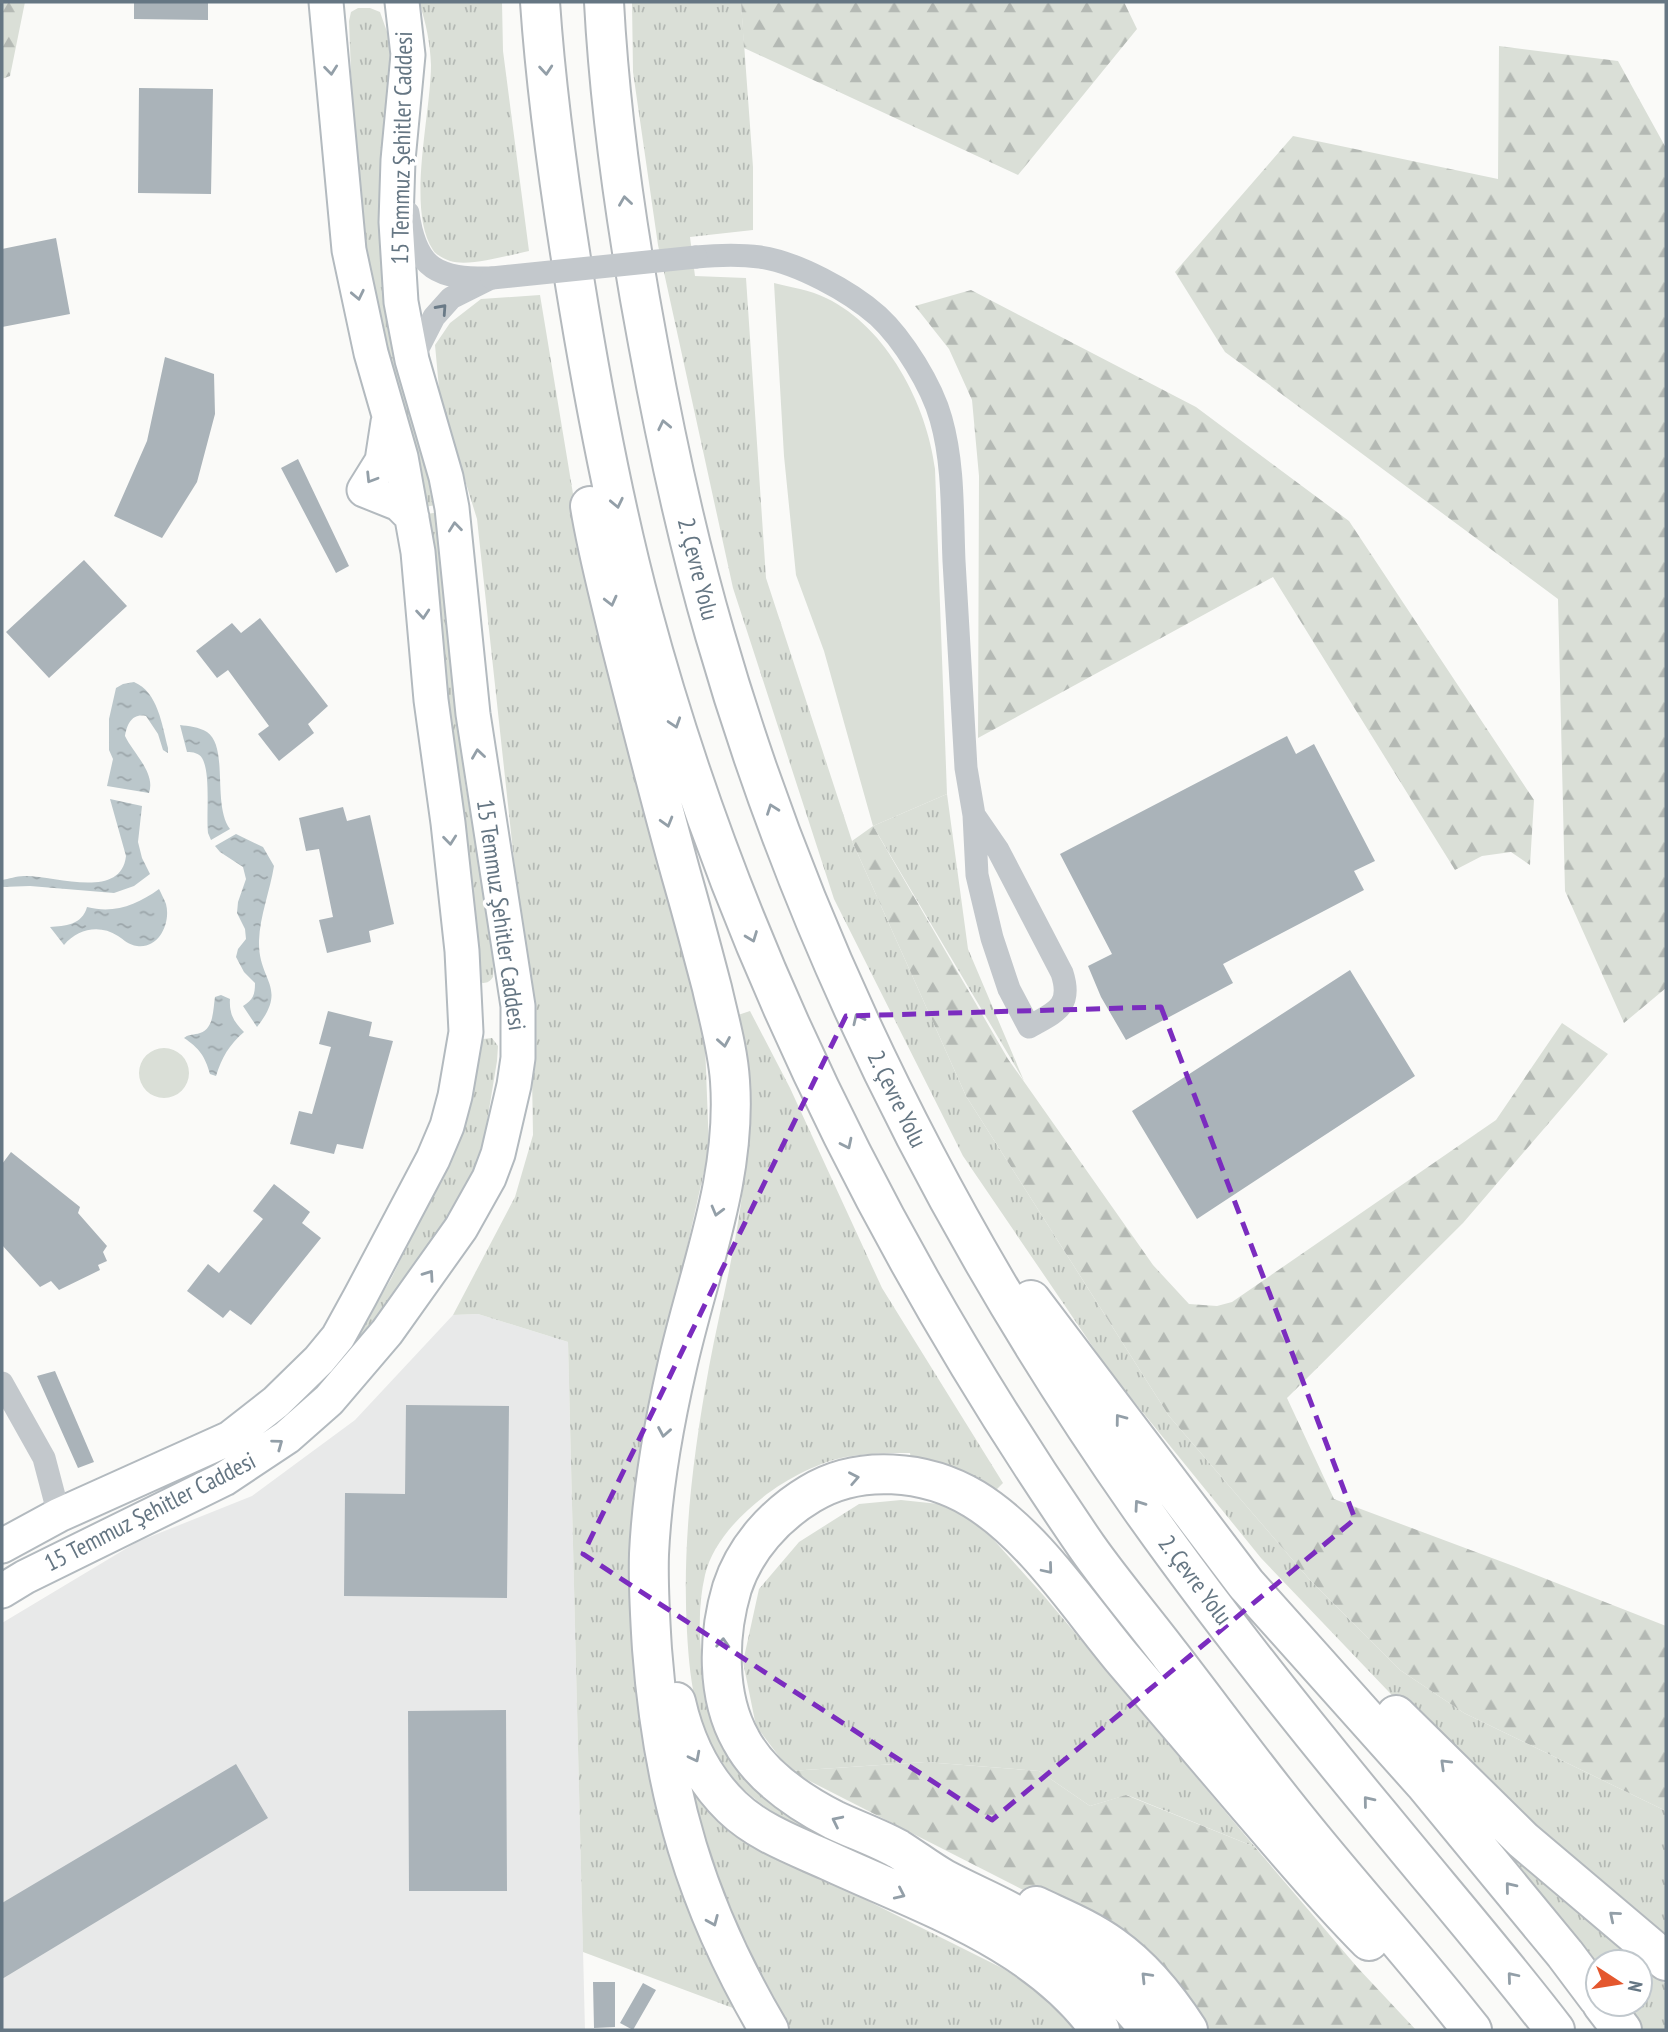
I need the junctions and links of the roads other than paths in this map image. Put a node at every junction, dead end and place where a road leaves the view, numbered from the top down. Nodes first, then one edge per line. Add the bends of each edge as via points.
1 (386, 2) edge
2 (540, 2) edge
3 (604, 2) edge
4 (333, 9) edge
5 (404, 18) edge
6 (398, 160) junction
7 (492, 278) junction
8 (584, 340) junction
9 (412, 360) junction
10 (974, 815) junction
11 (513, 969) junction
12 (463, 982) junction
13 (463, 1049) junction
14 (518, 1058) junction
15 (920, 1147) junction
16 (2, 1383) edge
17 (655, 1498) junction
18 (1191, 1512) junction
19 (59, 1515) junction
20 (2, 1546) edge
21 (2, 1591) edge
22 (898, 1849) junction
23 (1666, 1961) edge
24 (1584, 1979) edge
25 (1433, 1980) junction
26 (769, 2030) edge
27 (1100, 2030) edge
28 (1150, 2030) edge
29 (1188, 2030) edge
30 (1472, 2030) edge
31 (1555, 2030) edge

1 - 5 main road
2 -> 8 highway via 560,199
15 -> 3 highway, 2. Çevre Yolu via 801,886 715,635 673,471 639,291 614,118
4 -> 12 main road, 15 Temmuz Şehitler Caddesi via 349,250 403,467 418,552
5 - 6 main road, 15 Temmuz Şehitler Caddesi via 406,92
6 - 7 street via 411,234 422,259 443,273
6 - 9 main road, 15 Temmuz Şehitler Caddesi via 401,302
9 -> 7 street via 451,298
7 - 10 street, bridge via 729,254 762,257 832,285 878,316 910,356 941,419 950,470 965,756
8 -> 17 highway via 578,410 591,510 730,1075 732,1115 726,1167 677,1364
8 -> 25 highway via 641,609 689,767 757,953 874,1197 963,1354 1090,1550 1303,1826
11 -> 9 main road, 15 Temmuz Şehitler Caddesi via 475,727 452,508
10 - 10 street via 998,850 1066,986 1059,1009 1029,1027 1009,989 992,938 977,874
11 - 12 main road via 506,982 486,995
11 - 14 main road, 15 Temmuz Şehitler Caddesi
12 - 13 main road, 15 Temmuz Şehitler Caddesi
13 - 14 main road via 484,1027 496,1027 506,1033
13 - 19 main road, 15 Temmuz Şehitler Caddesi via 447,1126 433,1159 338,1337 319,1360 230,1438
21 -> 14 main road, 15 Temmuz Şehitler Caddesi via 224,1479 287,1437 329,1400 387,1332 480,1198 498,1154
18 -> 15 highway
31 -> 15 highway, 2. Çevre Yolu via 1321,1742 1145,1513 1009,1308
16 - 19 street via 44,1458
17 -> 26 highway via 649,1597 656,1695 670,1782 706,1906
17 -> 27 highway via 670,1677 689,1746 712,1784 758,1827 998,1939 1055,1979
23 -> 18 highway via 1523,1840 1266,1580
24 -> 18 highway via 1424,1783 1246,1584
19 - 20 main road, 15 Temmuz Şehitler Caddesi
22 -> 25 highway via 804,1803 778,1784 741,1741 729,1713 722,1673 733,1586 758,1539 798,1501 822,1486 886,1474 921,1477 948,1486 988,1508 1013,1530 1337,1909 1397,1962
22 - 28 highway via 1057,1943
29 -> 22 highway via 1171,2004 1112,1945 996,1887
25 - 30 highway

